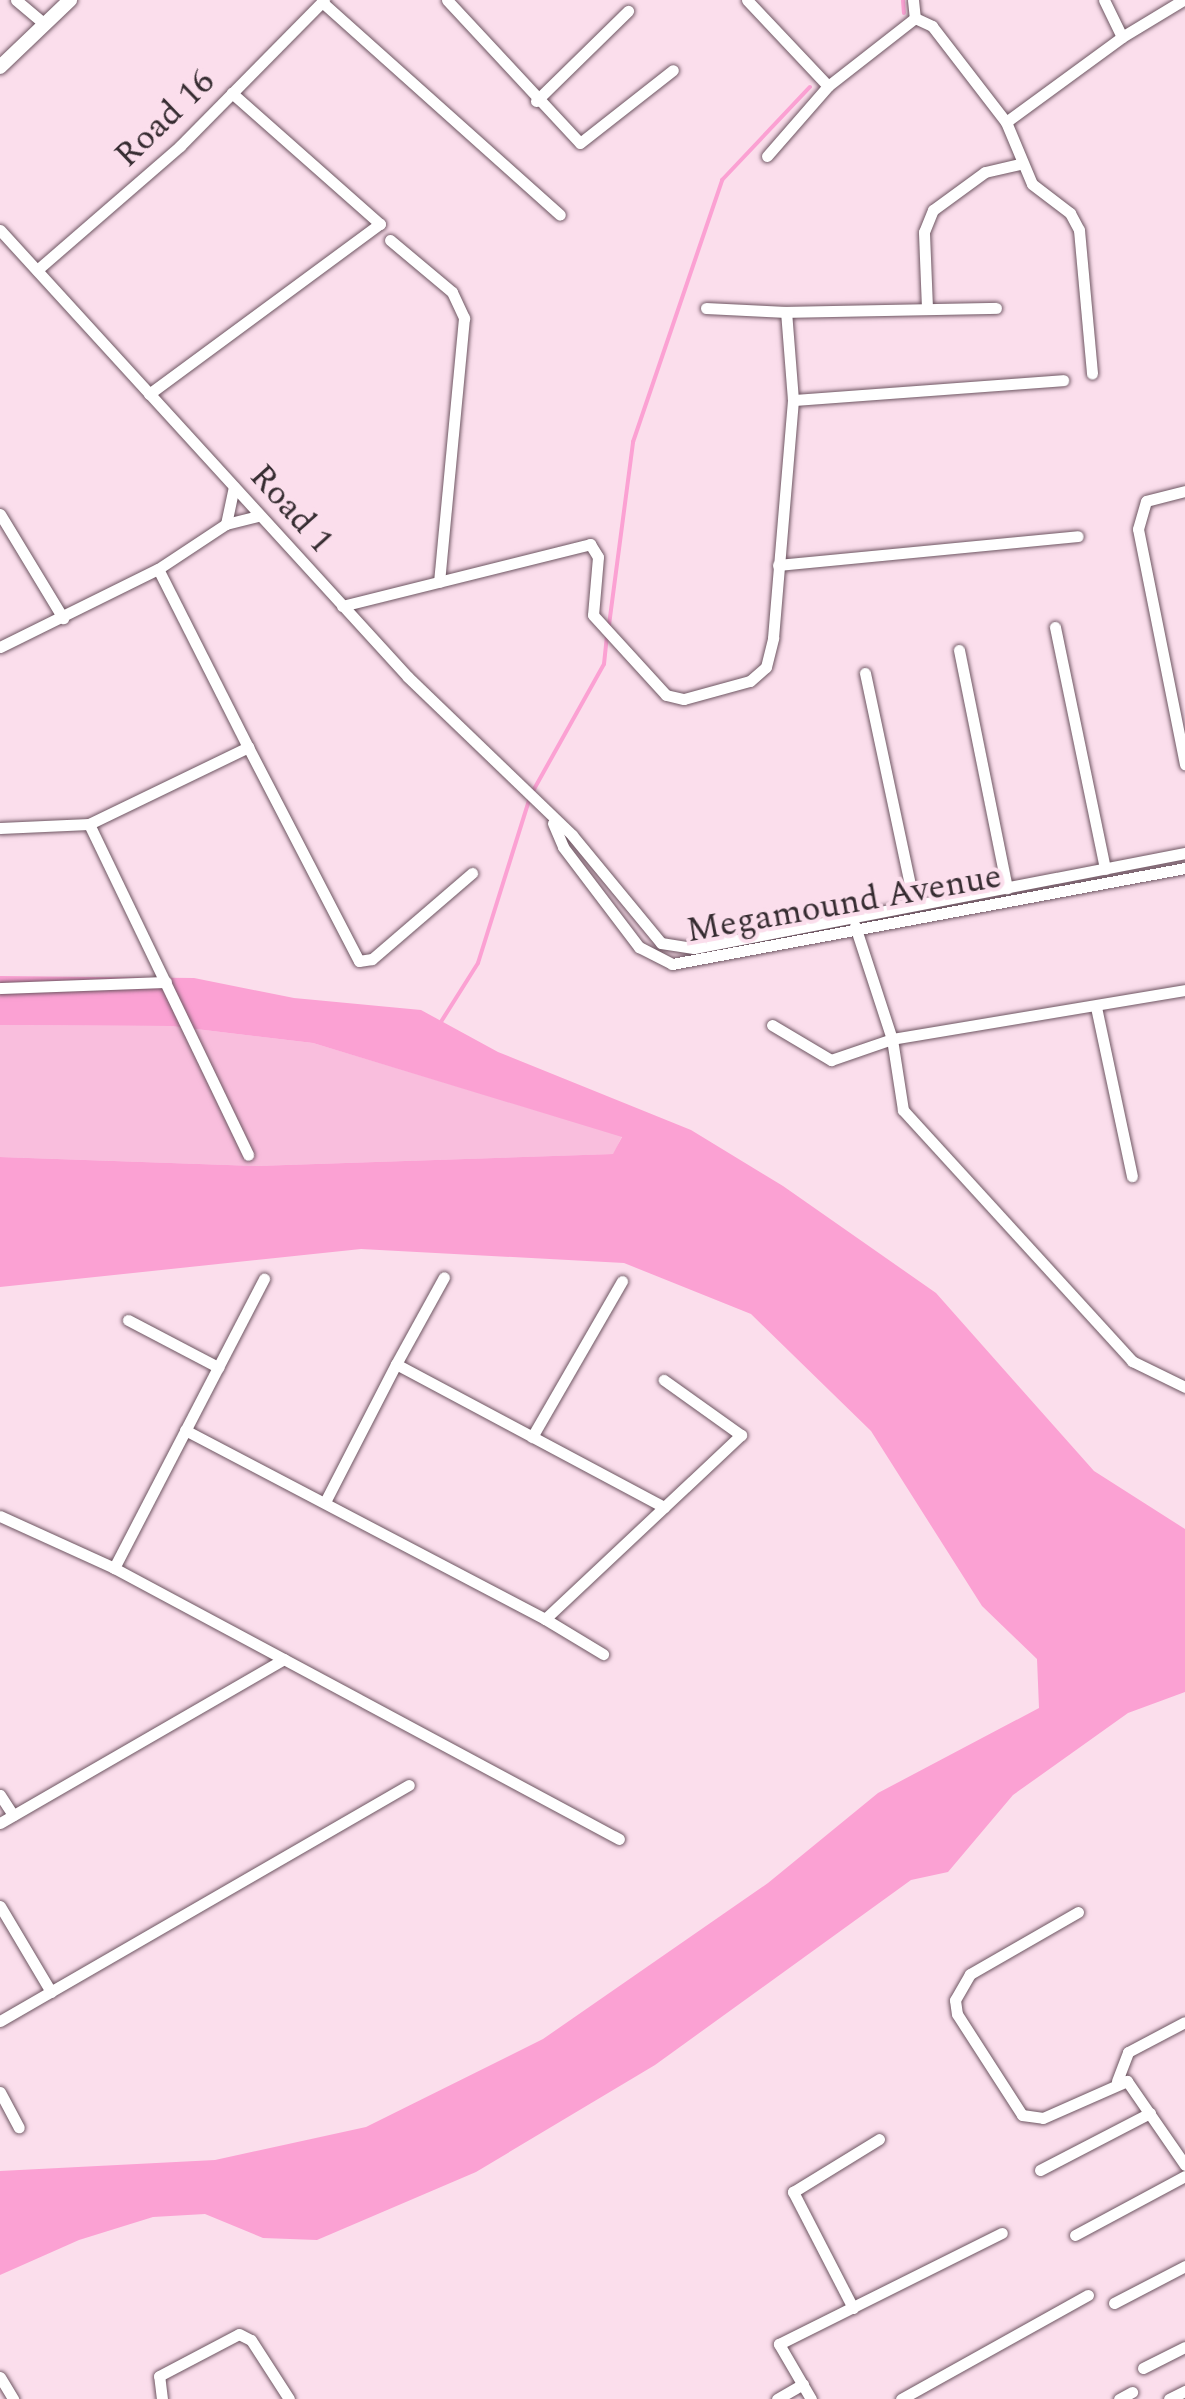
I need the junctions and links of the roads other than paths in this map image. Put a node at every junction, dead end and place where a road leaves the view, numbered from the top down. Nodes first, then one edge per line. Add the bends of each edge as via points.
1 (16, 0) edge
2 (70, 0) edge
3 (447, 0) edge
4 (747, 0) edge
5 (913, 0) edge
6 (1104, 0) edge
7 (1183, 0) edge
8 (323, 1) edge
9 (628, 11) dead end
10 (915, 18) junction
11 (45, 24) junction
12 (1122, 37) junction
13 (0, 67) edge
14 (673, 70) dead end
15 (828, 86) junction
16 (232, 93) junction
17 (536, 101) junction
18 (1006, 122) junction
19 (767, 156) dead end
20 (1019, 164) junction
21 (560, 215) dead end
22 (0, 230) edge
23 (390, 240) dead end
24 (37, 270) junction
25 (706, 308) dead end
26 (926, 308) junction
27 (996, 308) dead end
28 (786, 312) junction
29 (1092, 373) dead end
30 (1063, 380) dead end
31 (149, 394) junction
32 (793, 400) junction
33 (234, 487) junction
34 (1185, 491) edge
35 (0, 514) edge
36 (260, 516) junction
37 (226, 524) junction
38 (1078, 536) dead end
39 (778, 565) junction
40 (158, 568) junction
41 (439, 582) junction
42 (342, 606) junction
43 (63, 618) junction
44 (1055, 627) dead end
45 (0, 648) edge
46 (959, 650) dead end
47 (866, 673) dead end
48 (248, 747) junction
49 (1185, 763) edge
50 (546, 812) junction
51 (89, 824) junction
52 (0, 828) edge
53 (572, 835) joint
54 (564, 847) joint
55 (1185, 853) edge
56 (1185, 868) edge
57 (1105, 869) junction
58 (472, 873) dead end
59 (1007, 888) junction
60 (914, 903) junction
61 (852, 916) junction
62 (856, 931) junction
63 (166, 982) junction
64 (0, 988) edge
65 (1185, 990) edge
66 (1096, 1007) junction
67 (772, 1025) dead end
68 (892, 1040) junction
69 (248, 1156) dead end
70 (1132, 1176) dead end
71 (444, 1276) dead end
72 (264, 1279) dead end
73 (622, 1281) dead end
74 (128, 1320) dead end
75 (396, 1364) junction
76 (218, 1367) junction
77 (664, 1380) dead end
78 (1185, 1387) edge
79 (185, 1430) junction
80 (532, 1437) junction
81 (325, 1502) junction
82 (664, 1507) junction
83 (1, 1514) edge
84 (114, 1568) junction
85 (545, 1619) junction
86 (603, 1654) dead end
87 (284, 1659) junction
88 (409, 1785) dead end
89 (0, 1795) edge
90 (13, 1815) junction
91 (0, 1823) edge
92 (619, 1839) dead end
93 (0, 1906) edge
94 (1078, 1912) dead end
95 (51, 1992) junction
96 (0, 2021) edge
97 (1185, 2022) edge
98 (1117, 2081) junction
99 (0, 2092) edge
100 (1150, 2113) junction
101 (19, 2127) dead end
102 (878, 2139) dead end
103 (1185, 2165) edge
104 (1040, 2170) dead end
105 (1185, 2176) edge
106 (1002, 2234) dead end
107 (1075, 2235) dead end
108 (1185, 2266) edge
109 (1088, 2295) dead end
110 (1114, 2303) dead end
111 (853, 2308) junction
112 (1185, 2347) edge
113 (1143, 2368) dead end
114 (0, 2377) edge
115 (803, 2384) junction
116 (1185, 2391) edge
117 (1132, 2392) dead end
118 (13, 2399) edge
119 (162, 2399) edge
120 (289, 2399) edge
121 (777, 2399) edge
122 (811, 2399) edge
123 (901, 2399) edge
124 (1119, 2399) edge
125 (1169, 2399) edge

1 - 11 street
2 - 11 street
3 - 17 street
4 - 15 street
5 - 10 street
6 - 12 street
7 - 12 street
8 - 16 street, Road 16
8 - 21 street
9 - 17 street
10 - 15 street
10 - 18 street via 932,26
11 - 13 street
12 - 18 street
14 - 17 street via 580,143
15 - 19 street
16 - 24 street, Road 16 via 137,186
16 - 31 street via 380,224
18 - 20 street
20 - 26 street via 985,172 933,210 924,232
20 - 29 street via 1078,230
22 - 24 street, Road 1
23 - 41 street via 452,292 464,318
24 - 31 street, Road 1
25 - 28 street
26 - 27 street
26 - 28 street
28 - 32 street
30 - 32 street
31 - 33 street, Road 1
32 - 39 street
33 - 36 street, Road 1
33 - 37 street
34 - 49 street via 1146,501 1138,529
35 - 43 street
36 - 37 street
36 - 42 street, Road 1
37 - 40 street
38 - 39 street
39 - 41 street via 771,654 750,681 675,700 595,618 598,557 590,544
40 - 43 street
40 - 48 street
41 - 42 street
42 - 50 street, Road 1
43 - 45 street
44 - 57 street
46 - 59 street
47 - 60 street
48 - 51 street
48 - 58 street via 360,961 372,959
50 - 53 street, Road 1
50 - 54 street, Road 1
51 - 52 street
51 - 63 street
53 - 61 street, Megamound Avenue via 639,923 675,949
54 - 62 street, Megamound Avenue via 640,947 672,964
55 - 57 street, Megamound Avenue
56 - 62 street, Megamound Avenue
57 - 59 street, Megamound Avenue
59 - 60 street, Megamound Avenue
60 - 61 street, Megamound Avenue
61 - 62 street
62 - 68 street
63 - 64 street
63 - 69 street
65 - 66 street
66 - 68 street
66 - 70 street
67 - 68 street via 830,1060
68 - 78 street via 894,1083 917,1129 1132,1361
71 - 75 street
72 - 76 street
73 - 80 street
74 - 76 street
75 - 80 street
75 - 81 street
76 - 79 street
77 - 82 street via 741,1435
79 - 81 street
79 - 84 street
80 - 82 street
81 - 85 street
82 - 85 street
83 - 84 street
84 - 87 street
85 - 86 street
87 - 90 street
87 - 92 street
88 - 95 street
89 - 90 street
90 - 91 street
93 - 95 street
94 - 98 street via 970,1974 954,2007 1022,2116 1043,2118
95 - 96 street
97 - 98 street via 1128,2052
98 - 100 street via 1127,2081
99 - 101 street
100 - 103 street
100 - 104 street
102 - 111 street via 792,2192
105 - 107 street
106 - 111 street
108 - 110 street
109 - 123 street
111 - 115 street via 779,2344
112 - 113 street
114 - 118 street
115 - 121 street
115 - 122 street
116 - 125 street
117 - 124 street
119 - 120 street via 159,2376 239,2334 250,2340

